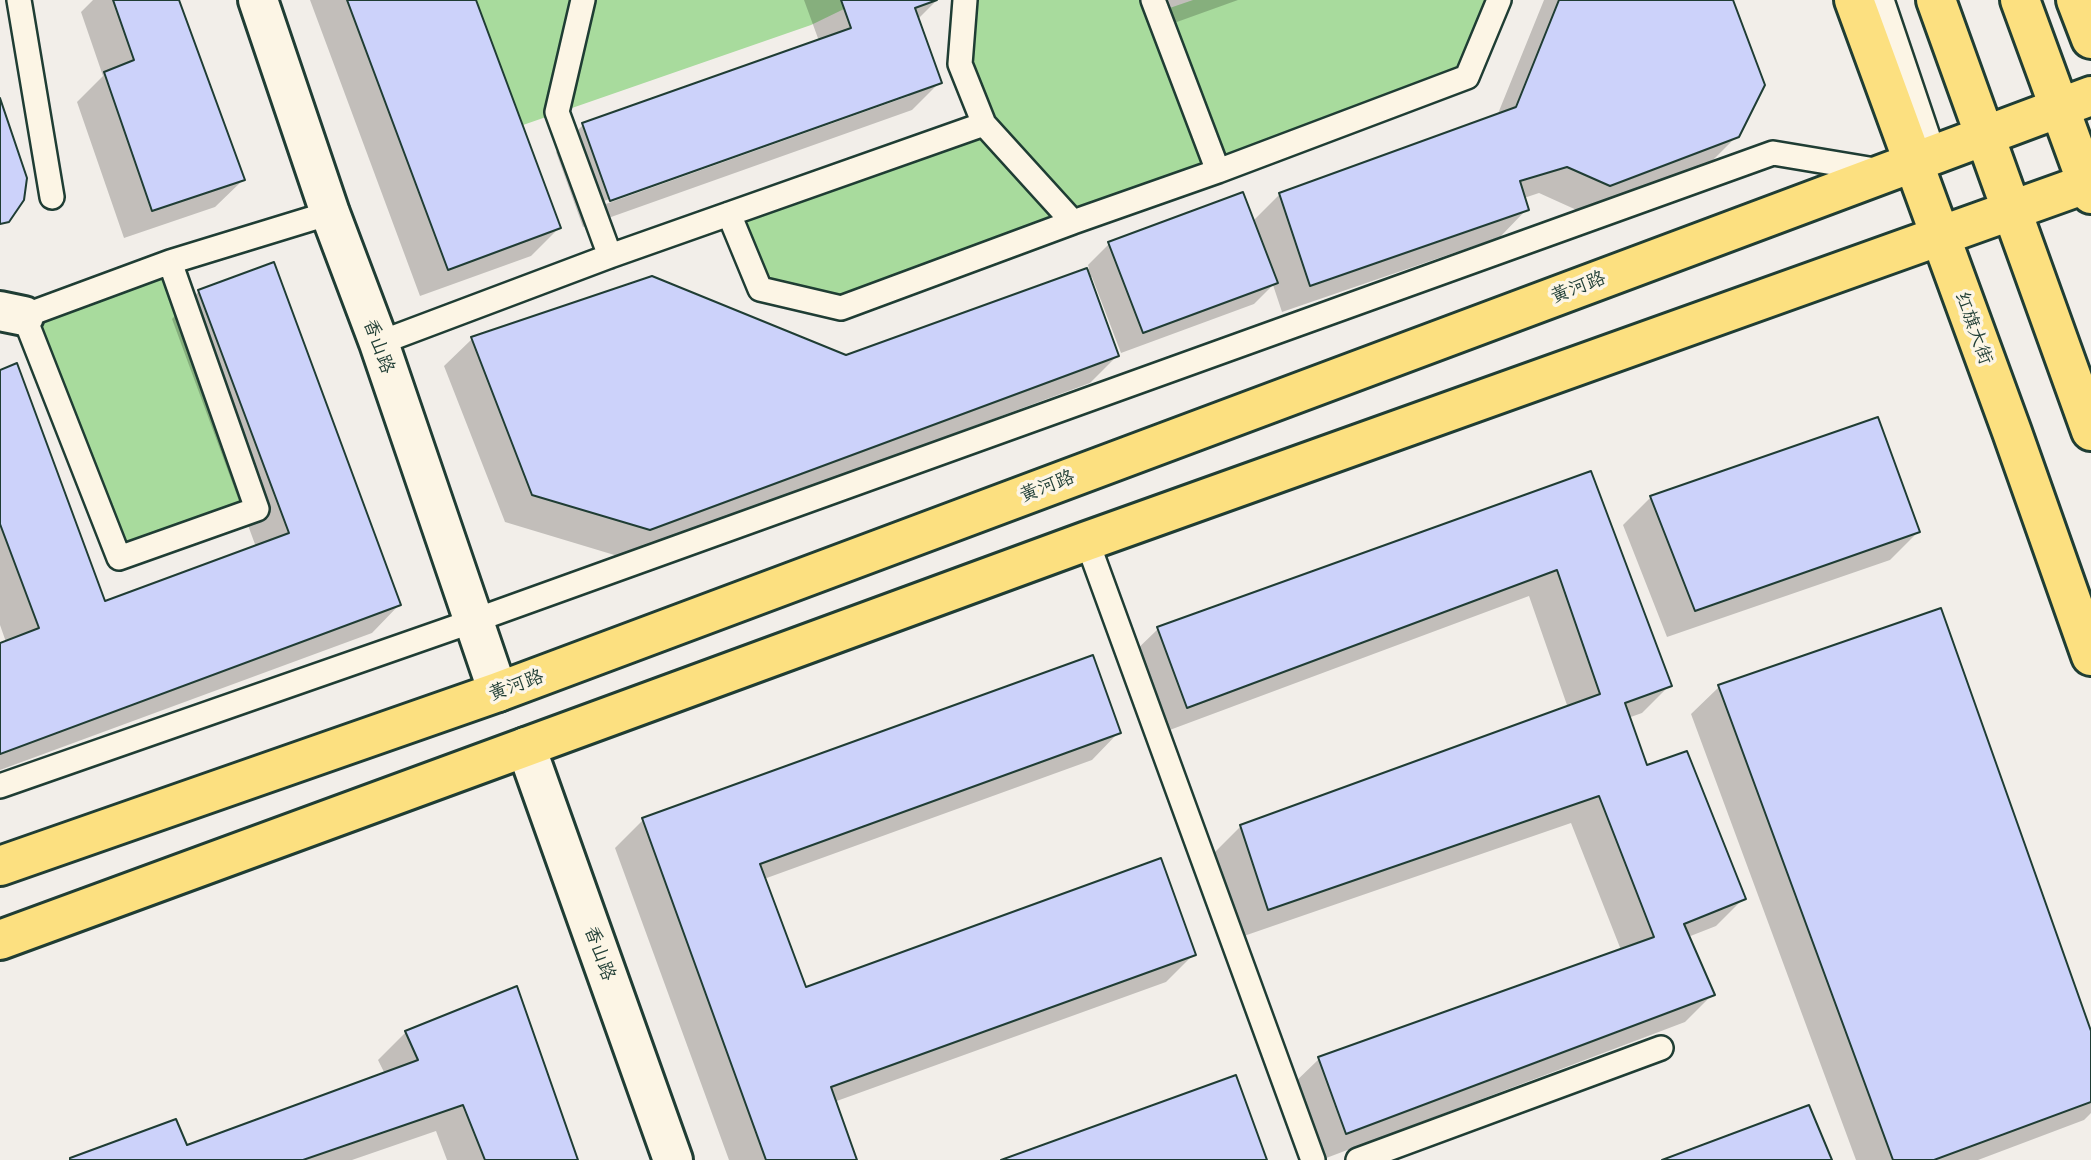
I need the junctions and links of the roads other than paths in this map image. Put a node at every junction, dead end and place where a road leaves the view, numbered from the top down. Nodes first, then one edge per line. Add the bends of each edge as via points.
1 (19, 0) edge
2 (258, 0) edge
3 (583, 0) edge
4 (965, 0) edge
5 (1153, 0) edge
6 (1499, 0) edge
7 (1854, 0) edge
8 (1882, 0) edge
9 (1936, 0) edge
10 (2020, 0) edge
11 (2076, 0) edge
12 (2091, 39) edge
13 (2076, 102) edge
14 (985, 124) junction
15 (1984, 135) junction
16 (1911, 162) junction
17 (1218, 170) junction
18 (2090, 187) edge
19 (52, 197) dead end
20 (2012, 211) junction
21 (330, 213) junction
22 (729, 214) junction
23 (1073, 222) junction
24 (1941, 236) junction
25 (610, 256) junction
26 (170, 262) junction
27 (8, 317) edge
28 (379, 343) junction
29 (2091, 431) edge
30 (1087, 541) junction
31 (473, 621) junction
32 (2091, 656) edge
33 (498, 692) junction
34 (526, 747) junction
35 (0, 786) edge
36 (0, 866) edge
37 (0, 940) edge
38 (1661, 1048) dead end
39 (673, 1160) edge
40 (1313, 1160) edge
41 (1358, 1160) edge

1 - 19 lane
2 - 21 street, 香山路
3 - 25 lane via 557,112
4 - 14 lane via 960,64
5 - 17 lane
6 - 17 lane via 1467,77
7 - 16 main road, 红旗大街
8 - 16 lane
9 - 15 main road
10 - 13 main road
11 - 12 main road
13 - 15 main road, 黄河路
13 - 18 main road
14 - 22 lane
14 - 23 lane
15 - 16 main road, 黄河路
15 - 20 main road
16 - 24 main road, 红旗大街
16 - 31 lane via 1773,153
16 - 33 main road, 黄河路
17 - 23 lane
18 - 20 main road
20 - 24 main road
20 - 29 main road
21 - 26 lane
21 - 28 street, 香山路
22 - 23 lane via 760,289 841,308
22 - 25 lane
24 - 30 main road
24 - 32 main road, 红旗大街
25 - 28 lane
26 - 27 lane
26 - 27 lane via 257,509 119,558
28 - 31 street, 香山路
30 - 34 main road
30 - 40 lane
31 - 33 street, 香山路
31 - 35 lane
33 - 36 main road, 黄河路
34 - 37 main road
34 - 39 street, 香山路
38 - 41 lane

